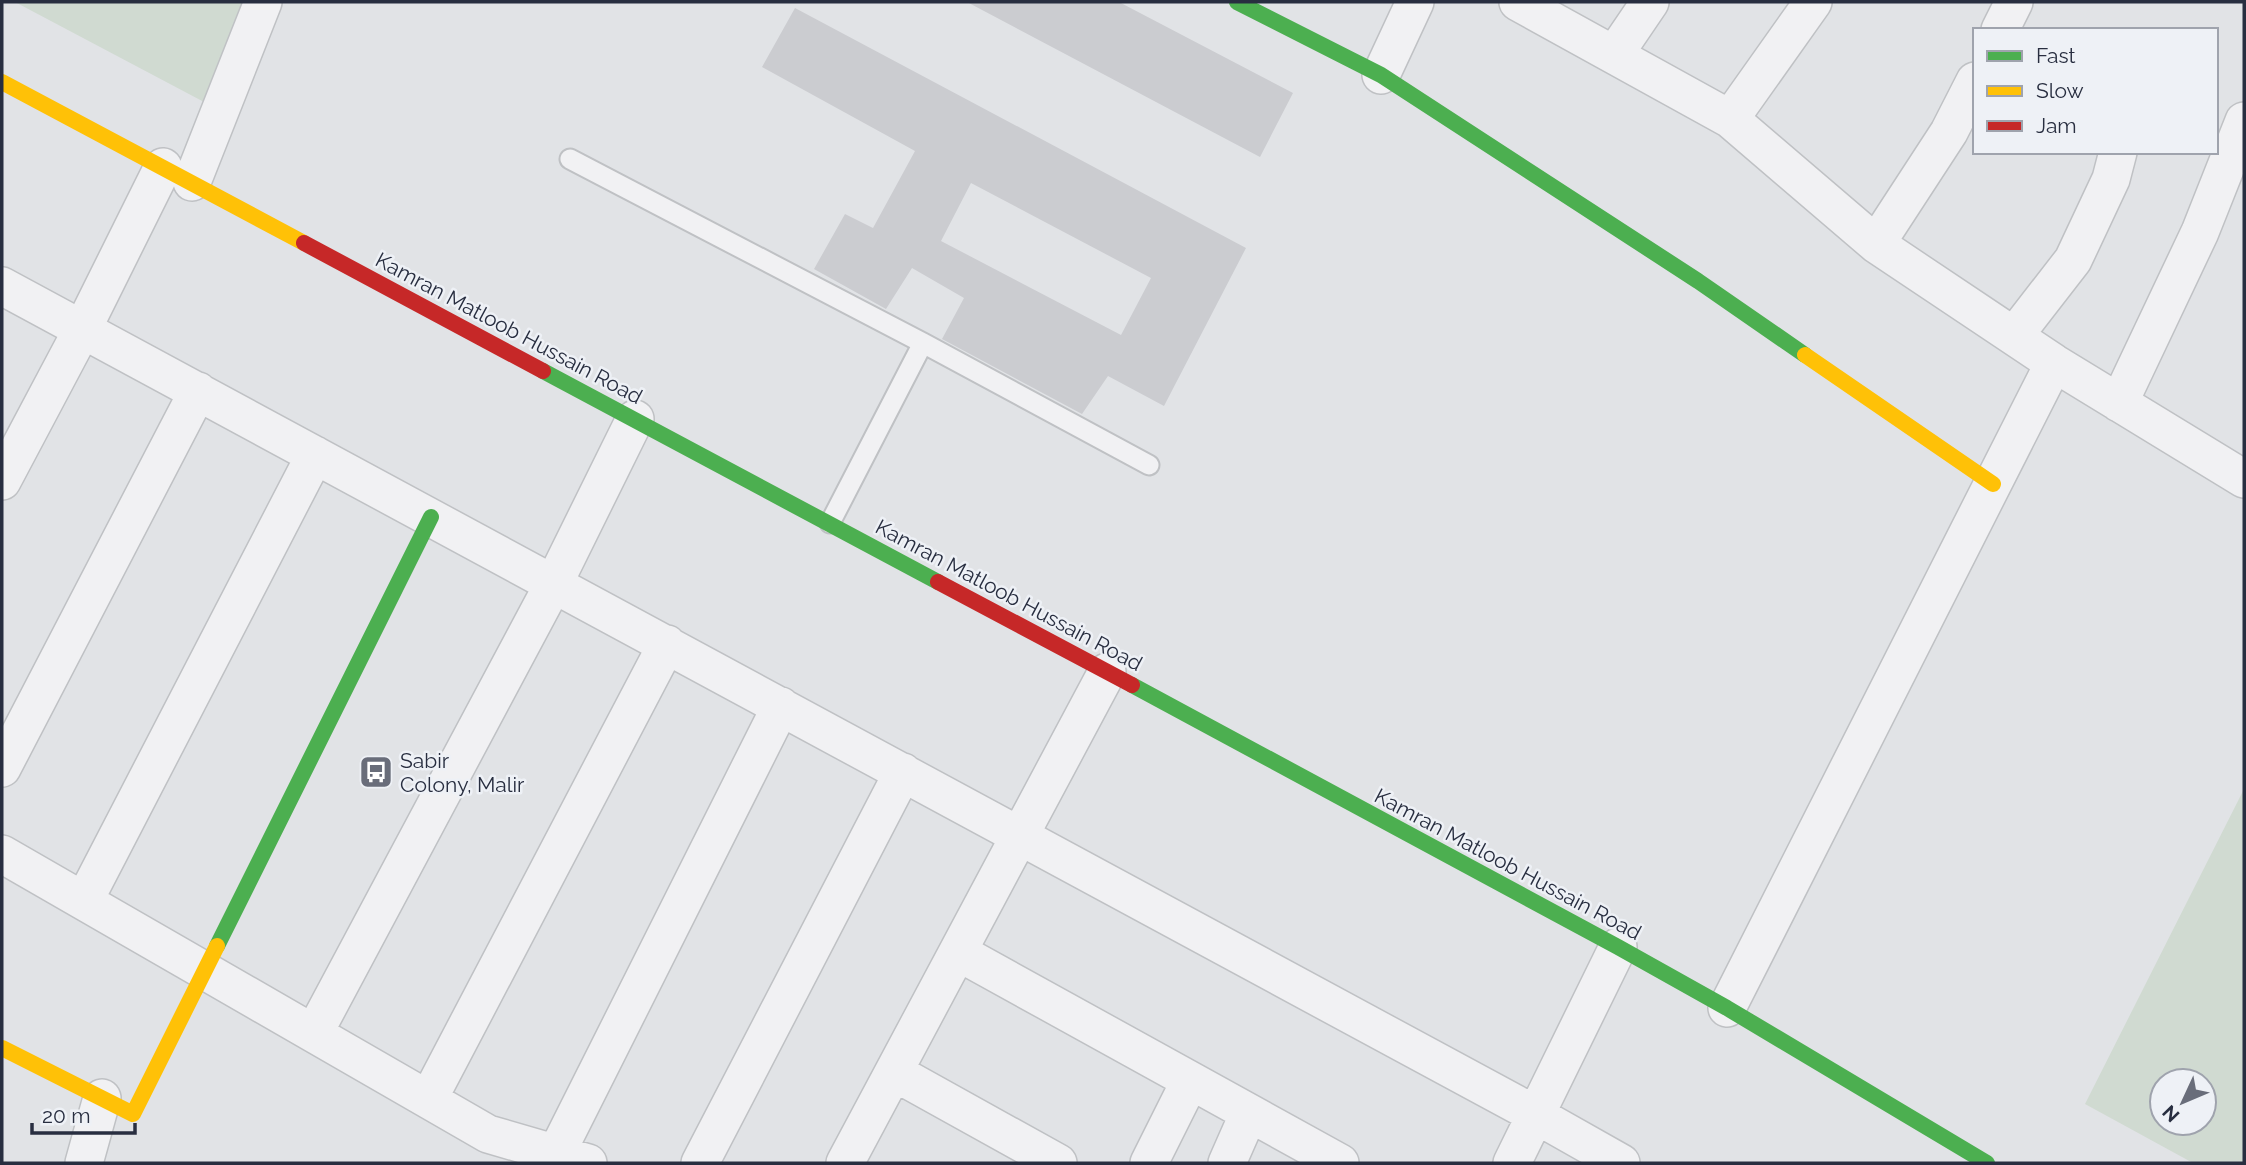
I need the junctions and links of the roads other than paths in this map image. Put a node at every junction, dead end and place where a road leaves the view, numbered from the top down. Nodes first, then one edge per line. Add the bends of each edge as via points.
1 (262, 2) edge
2 (1237, 2) edge
3 (1415, 2) edge
4 (1650, 2) edge
5 (1813, 2) edge
6 (2014, 2) edge
7 (1521, 3) edge
8 (2001, 28) edge
9 (1615, 55) junction
10 (1381, 75) junction
11 (2, 82) edge
12 (1973, 85) edge
13 (1730, 119) junction
14 (2244, 121) edge
15 (2117, 154) edge
16 (570, 159) dead end
17 (177, 175) junction
18 (1877, 244) junction
19 (2, 286) edge
20 (82, 330) junction
21 (2014, 336) junction
22 (923, 343) junction
23 (2053, 363) junction
24 (198, 391) junction
25 (2119, 403) junction
26 (635, 419) junction
27 (315, 455) junction
28 (1149, 465) dead end
29 (2244, 479) edge
30 (2, 481) edge
31 (1993, 484) junction
32 (430, 517) junction
33 (830, 523) junction
34 (554, 583) junction
35 (667, 644) junction
36 (1107, 672) junction
37 (781, 706) junction
38 (2, 768) edge
39 (903, 772) junction
40 (1021, 835) junction
41 (2, 854) edge
42 (84, 901) junction
43 (1618, 947) junction
44 (958, 952) junction
45 (204, 970) junction
46 (1727, 1008) junction
47 (314, 1033) junction
48 (2, 1048) edge
49 (894, 1072) junction
50 (1190, 1081) junction
51 (102, 1098) junction
52 (429, 1098) junction
53 (1249, 1113) junction
54 (1536, 1115) junction
55 (484, 1149) edge
56 (572, 1158) edge
57 (84, 1163) edge
58 (700, 1163) edge
59 (845, 1163) edge
60 (1058, 1163) edge
61 (1149, 1163) edge
62 (1227, 1163) edge
63 (1339, 1163) edge
64 (1512, 1163) edge
65 (1620, 1163) edge
66 (1987, 1163) edge

1 - 17 street
2 - 10 street
3 - 10 street
4 - 9 street
5 - 13 street
6 - 8 street
7 - 9 street
9 - 13 street
10 - 31 street via 1698,281
11 - 17 street, Kamran Matloob Hussain Road
12 - 18 street via 1950,132
13 - 18 street
14 - 25 street via 2200,232
15 - 21 street via 2111,179 2073,260
16 - 22 lane
17 - 20 street
17 - 26 street, Kamran Matloob Hussain Road
18 - 21 street
19 - 20 street
20 - 24 street
20 - 30 street
21 - 23 street
22 - 28 lane
22 - 33 lane
23 - 25 street
23 - 31 street
24 - 27 street
24 - 38 street
25 - 29 street
26 - 33 street, Kamran Matloob Hussain Road
26 - 34 street
27 - 32 street
27 - 42 street
31 - 46 street
32 - 34 street
32 - 45 street
33 - 36 street, Kamran Matloob Hussain Road
34 - 35 street
34 - 47 street
35 - 37 street
35 - 52 street
36 - 40 street
36 - 43 street, Kamran Matloob Hussain Road
37 - 39 street
37 - 56 street
39 - 40 street
39 - 58 street
40 - 44 street
40 - 54 street
41 - 42 street
42 - 45 street
43 - 46 street, Kamran Matloob Hussain Road
43 - 54 street
44 - 49 street
44 - 50 street
45 - 47 street
45 - 51 street via 134,1114
46 - 66 street, Kamran Matloob Hussain Road
47 - 52 street
48 - 51 street
49 - 59 street
49 - 60 street
50 - 53 street
50 - 61 street
51 - 57 street
52 - 55 street
53 - 62 street
53 - 63 street
54 - 64 street
54 - 65 street
55 - 56 street

